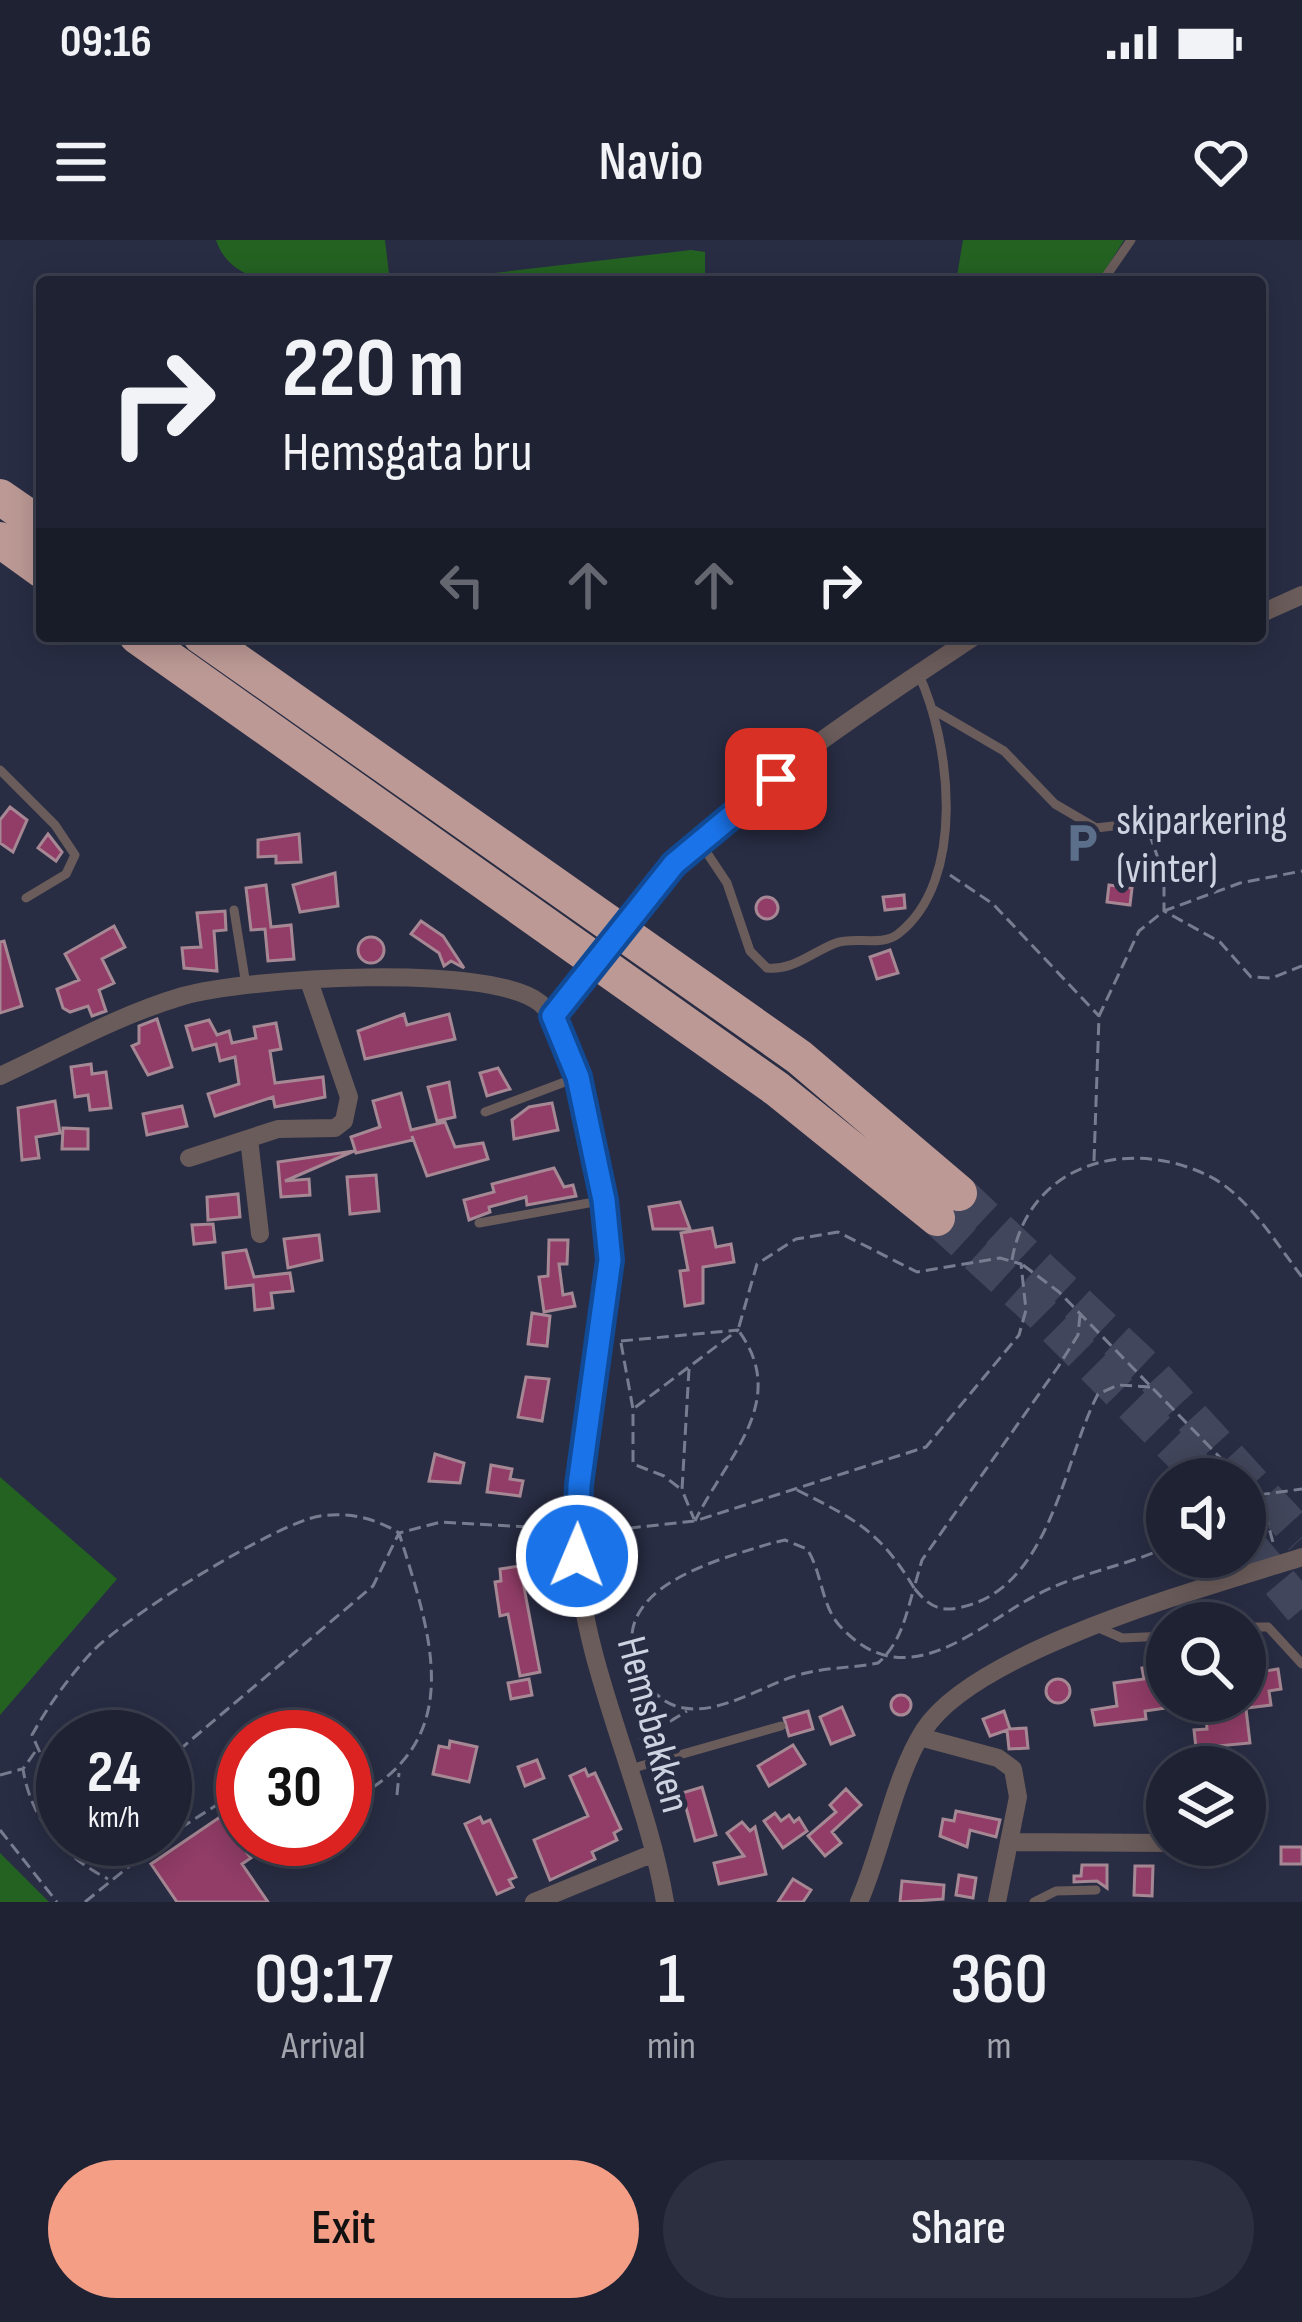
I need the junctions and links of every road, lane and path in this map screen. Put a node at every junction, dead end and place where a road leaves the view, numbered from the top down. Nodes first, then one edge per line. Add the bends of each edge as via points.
1 (1131, 240) edge
2 (1106, 276) edge
3 (0, 497) edge
4 (36, 522) edge
5 (0, 540) edge
6 (36, 566) edge
7 (1302, 595) edge
8 (1266, 611) edge
9 (145, 642) edge
10 (210, 642) edge
11 (966, 642) edge
12 (918, 674) junction
13 (932, 709) junction
14 (0, 770) edge
15 (1181, 818) dead end
16 (1146, 826) junction
17 (699, 841) junction
18 (937, 871) junction
19 (1302, 871) edge
20 (26, 898) dead end
21 (234, 910) dead end
22 (1164, 910) junction
23 (1302, 966) edge
24 (310, 984) junction
25 (246, 985) junction
26 (553, 1016) junction
27 (1099, 1016) junction
28 (0, 1076) edge
29 (578, 1077) junction
30 (484, 1112) dead end
31 (249, 1139) junction
32 (189, 1157) dead end
33 (1094, 1161) junction
34 (604, 1200) junction
35 (479, 1223) dead end
36 (260, 1234) dead end
37 (1012, 1260) junction
38 (1022, 1264) junction
39 (1302, 1277) edge
40 (1080, 1315) junction
41 (738, 1330) junction
42 (689, 1367) junction
43 (1151, 1387) junction
44 (633, 1409) junction
45 (1220, 1458) edge
46 (1302, 1489) edge
47 (682, 1490) junction
48 (797, 1490) junction
49 (1266, 1494) edge
50 (695, 1521) junction
51 (1266, 1527) edge
52 (570, 1530) dead end
53 (585, 1531) dead end
54 (399, 1533) junction
55 (1146, 1554) edge
56 (1302, 1557) edge
57 (1278, 1565) junction
58 (914, 1588) junction
59 (1094, 1625) junction
60 (1266, 1627) edge
61 (1146, 1637) edge
62 (887, 1655) junction
63 (1302, 1664) edge
64 (688, 1709) junction
65 (48, 1710) edge
66 (781, 1726) dead end
67 (36, 1728) edge
68 (920, 1737) junction
69 (192, 1739) edge
70 (624, 1747) junction
71 (36, 1751) joint
72 (23, 1769) junction
73 (630, 1769) junction
74 (400, 1771) junction
75 (0, 1775) edge
76 (372, 1787) edge
77 (397, 1795) dead end
78 (0, 1830) edge
79 (1012, 1842) junction
80 (1146, 1843) edge
81 (654, 1853) junction
82 (126, 1866) edge
83 (108, 1879) junction
84 (1096, 1890) dead end
85 (57, 1902) edge
86 (86, 1902) edge
87 (534, 1902) edge
88 (665, 1902) edge
89 (860, 1902) edge
90 (997, 1902) edge
91 (1034, 1902) edge

1 - 2 lane
3 - 4 highway
5 - 6 highway
7 - 8 street
9 - 10 highway via 948,1206 799,1057
11 - 12 street
12 - 13 lane
12 - 17 street
13 - 16 lane via 1004,751 1074,818 1096,829
13 - 18 lane via 948,826
14 - 20 lane via 75,855 66,874
15 - 16 lane
16 - 22 path via 1164,875
17 - 18 lane via 727,883 750,951 777,969 838,942 892,938
17 - 26 street, bridge
18 - 27 path via 993,904
19 - 22 path
21 - 25 lane
22 - 23 path via 1220,942 1251,976 1273,978
22 - 27 path via 1139,931
24 - 25 street
24 - 26 street via 484,980 521,992
24 - 31 street via 349,1096 344,1121
25 - 28 street via 124,1017
26 - 29 street, Hemsbakken
27 - 33 path
29 - 30 lane
29 - 34 street, Hemsbakken
31 - 32 street
31 - 36 street
33 - 37 path via 1027,1210
33 - 39 path via 1164,1163 1208,1175 1239,1199
34 - 35 lane
34 - 70 street, Hemsbakken via 607,1307 579,1485 577,1556
37 - 38 path
37 - 41 path via 917,1272 838,1232 796,1239 758,1264
38 - 40 path
38 - 48 path via 1019,1335 926,1447
40 - 43 path
40 - 58 path via 1078,1335 935,1538
41 - 42 path
41 - 44 path via 621,1342
41 - 50 path via 753,1350 760,1388 743,1437
42 - 44 path
42 - 47 path
43 - 45 path
43 - 58 path via 1118,1385 1098,1394 1036,1542 996,1592 938,1609
44 - 47 path via 633,1464
46 - 49 path
47 - 50 path
48 - 50 path
48 - 58 path via 880,1537
50 - 53 path
51 - 57 path
52 - 54 path via 441,1522
54 - 65 path via 360,1516 314,1516 148,1609 90,1654
54 - 69 path via 374,1586
54 - 74 path via 433,1680 421,1738
55 - 62 path via 1058,1585 938,1652
56 - 57 street
57 - 59 street
58 - 62 path
59 - 61 lane via 1122,1638
59 - 68 street via 966,1687
60 - 63 lane
62 - 64 path
62 - 64 path via 838,1624 807,1549 772,1543 664,1586 638,1609 632,1640 641,1675 664,1701
64 - 70 path
66 - 73 lane
67 - 71 path
68 - 79 street via 1013,1769
68 - 89 street
70 - 73 street, Hemsbakken
71 - 72 path
72 - 75 path
72 - 83 path via 54,1839 76,1863
73 - 81 street, Hemsbakken
74 - 76 path
74 - 77 path
78 - 85 path
79 - 80 street
79 - 90 street
81 - 87 street, Hemsbakken
81 - 88 street, Hemsbakken
82 - 83 path
83 - 86 path
84 - 91 lane via 1056,1891

